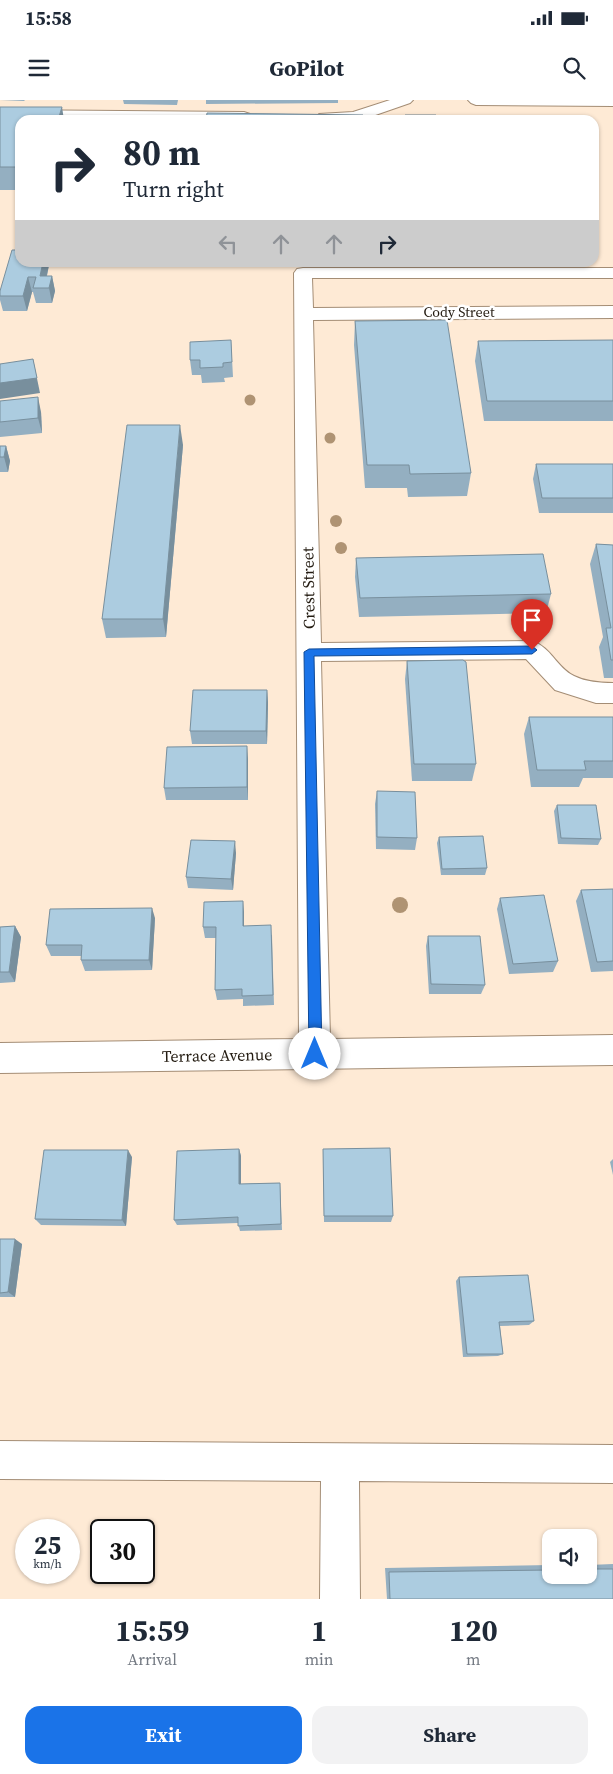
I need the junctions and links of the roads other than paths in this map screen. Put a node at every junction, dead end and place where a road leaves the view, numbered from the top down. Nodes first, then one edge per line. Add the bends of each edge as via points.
1 (405, 100) edge
2 (476, 100) edge
3 (613, 101) edge
4 (0, 115) edge
5 (15, 115) edge
6 (380, 115) edge
7 (613, 273) edge
8 (613, 312) edge
9 (304, 314) junction
10 (309, 652) junction
11 (613, 694) edge
12 (613, 1050) edge
13 (315, 1054) junction
14 (0, 1058) edge
15 (0, 1460) edge
16 (340, 1461) junction
17 (613, 1464) edge
18 (340, 1599) edge

1 - 6 street
2 - 3 street
4 - 5 street
7 - 9 street, Crest Street via 303,273
8 - 9 street, Cody Street
9 - 10 street, Crest Street
10 - 11 street via 532,650 564,683 596,693
10 - 13 street, Crest Street
12 - 13 street, Terrace Avenue
13 - 14 street, Terrace Avenue
15 - 16 street
16 - 17 street
16 - 18 street

